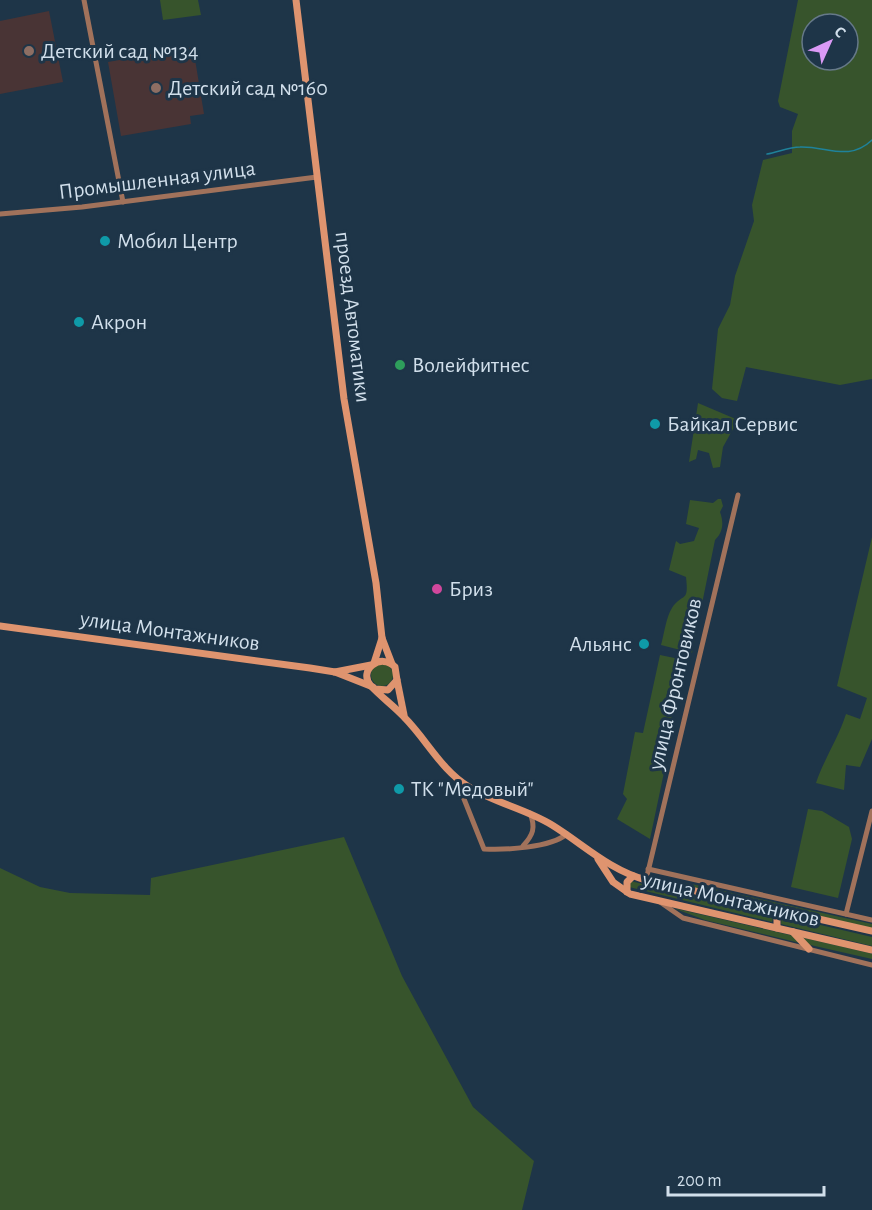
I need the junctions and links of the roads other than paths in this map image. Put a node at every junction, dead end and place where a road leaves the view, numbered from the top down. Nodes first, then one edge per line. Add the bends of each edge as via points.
1 (84, 0) edge
2 (296, 0) edge
3 (317, 177) junction
4 (123, 202) junction
5 (0, 214) edge
6 (738, 495) dead end
7 (0, 626) edge
8 (382, 638) junction
9 (373, 664) junction
10 (392, 664) junction
11 (335, 672) junction
12 (397, 680) junction
13 (374, 688) junction
14 (405, 718) junction
15 (456, 777) junction
16 (872, 811) edge
17 (530, 813) junction
18 (567, 834) junction
19 (522, 847) junction
20 (597, 857) junction
21 (648, 869) junction
22 (633, 876) junction
23 (682, 878) junction
24 (646, 880) junction
25 (672, 886) junction
26 (627, 892) junction
27 (660, 902) junction
28 (782, 911) junction
29 (846, 914) junction
30 (872, 920) edge
31 (777, 928) junction
32 (872, 931) edge
33 (793, 932) junction
34 (808, 949) junction
35 (872, 950) edge
36 (872, 965) edge

1 - 4 street
2 - 3 main road, проезд Автоматики
3 - 4 street, Промышленная улица
3 - 8 main road, проезд Автоматики via 339,363
4 - 5 street, Промышленная улица
6 - 21 street, улица Фронтовиков
7 - 11 main road, улица Монтажников
8 - 9 main road, проезд Автоматики
8 - 10 main road, проезд Автоматики
9 - 10 main road via 383,660
9 - 11 main road, улица Монтажников
9 - 13 main road via 367,674
10 - 12 main road
11 - 13 main road, улица Монтажников
12 - 13 main road via 388,690
12 - 14 main road, улица Монтажников
13 - 14 main road, улица Монтажников
14 - 15 main road, улица Монтажников
15 - 17 main road, улица Монтажников via 482,794
15 - 19 street via 484,849
16 - 29 street
17 - 18 main road, улица Монтажников
17 - 19 street via 533,834
18 - 19 street
18 - 20 main road, улица Монтажников
20 - 22 main road, улица Монтажников
20 - 26 main road, улица Монтажников via 613,882
21 - 23 street
21 - 24 street, улица Фронтовиков
22 - 24 main road, улица Монтажников
22 - 26 main road via 627,882
23 - 25 street
23 - 29 street
24 - 25 main road, улица Монтажников
25 - 28 main road, улица Монтажников
26 - 27 main road, улица Монтажников
27 - 31 main road, улица Монтажников
27 - 34 street via 683,918
28 - 31 main road
28 - 32 main road, улица Монтажников
29 - 30 street
31 - 33 main road, улица Монтажников
33 - 34 main road
33 - 35 main road, улица Монтажников
34 - 36 street

